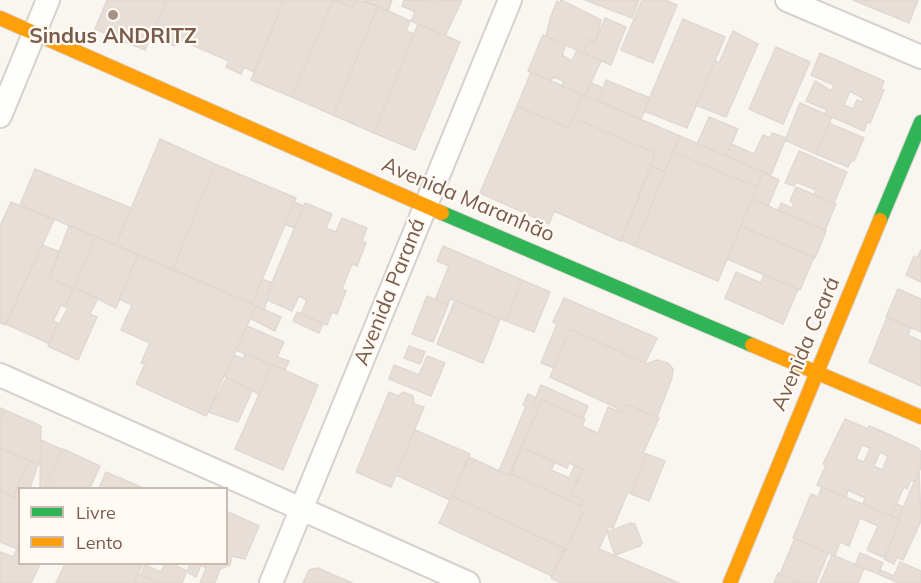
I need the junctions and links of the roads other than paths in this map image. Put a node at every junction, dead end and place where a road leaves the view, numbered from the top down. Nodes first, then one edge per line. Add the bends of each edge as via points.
1 (48, 0) edge
2 (510, 0) edge
3 (787, 0) edge
4 (0, 18) edge
5 (34, 33) junction
6 (921, 57) edge
7 (0, 116) edge
8 (921, 122) edge
9 (425, 206) junction
10 (817, 372) junction
11 (0, 375) edge
12 (921, 417) edge
13 (301, 509) junction
14 (271, 583) edge
15 (468, 583) edge
16 (730, 583) edge

1 - 5 street
2 - 9 street, Avenida Paraná
3 - 6 street
4 - 5 street, Avenida Maranhão
5 - 7 street
5 - 9 street, Avenida Maranhão
8 - 10 street, Avenida Ceará
9 - 10 street, Avenida Maranhão
9 - 13 street, Avenida Paraná
10 - 12 street, Avenida Maranhão
10 - 16 street, Avenida Ceará
11 - 13 street
13 - 14 street, Avenida Paraná
13 - 15 street

